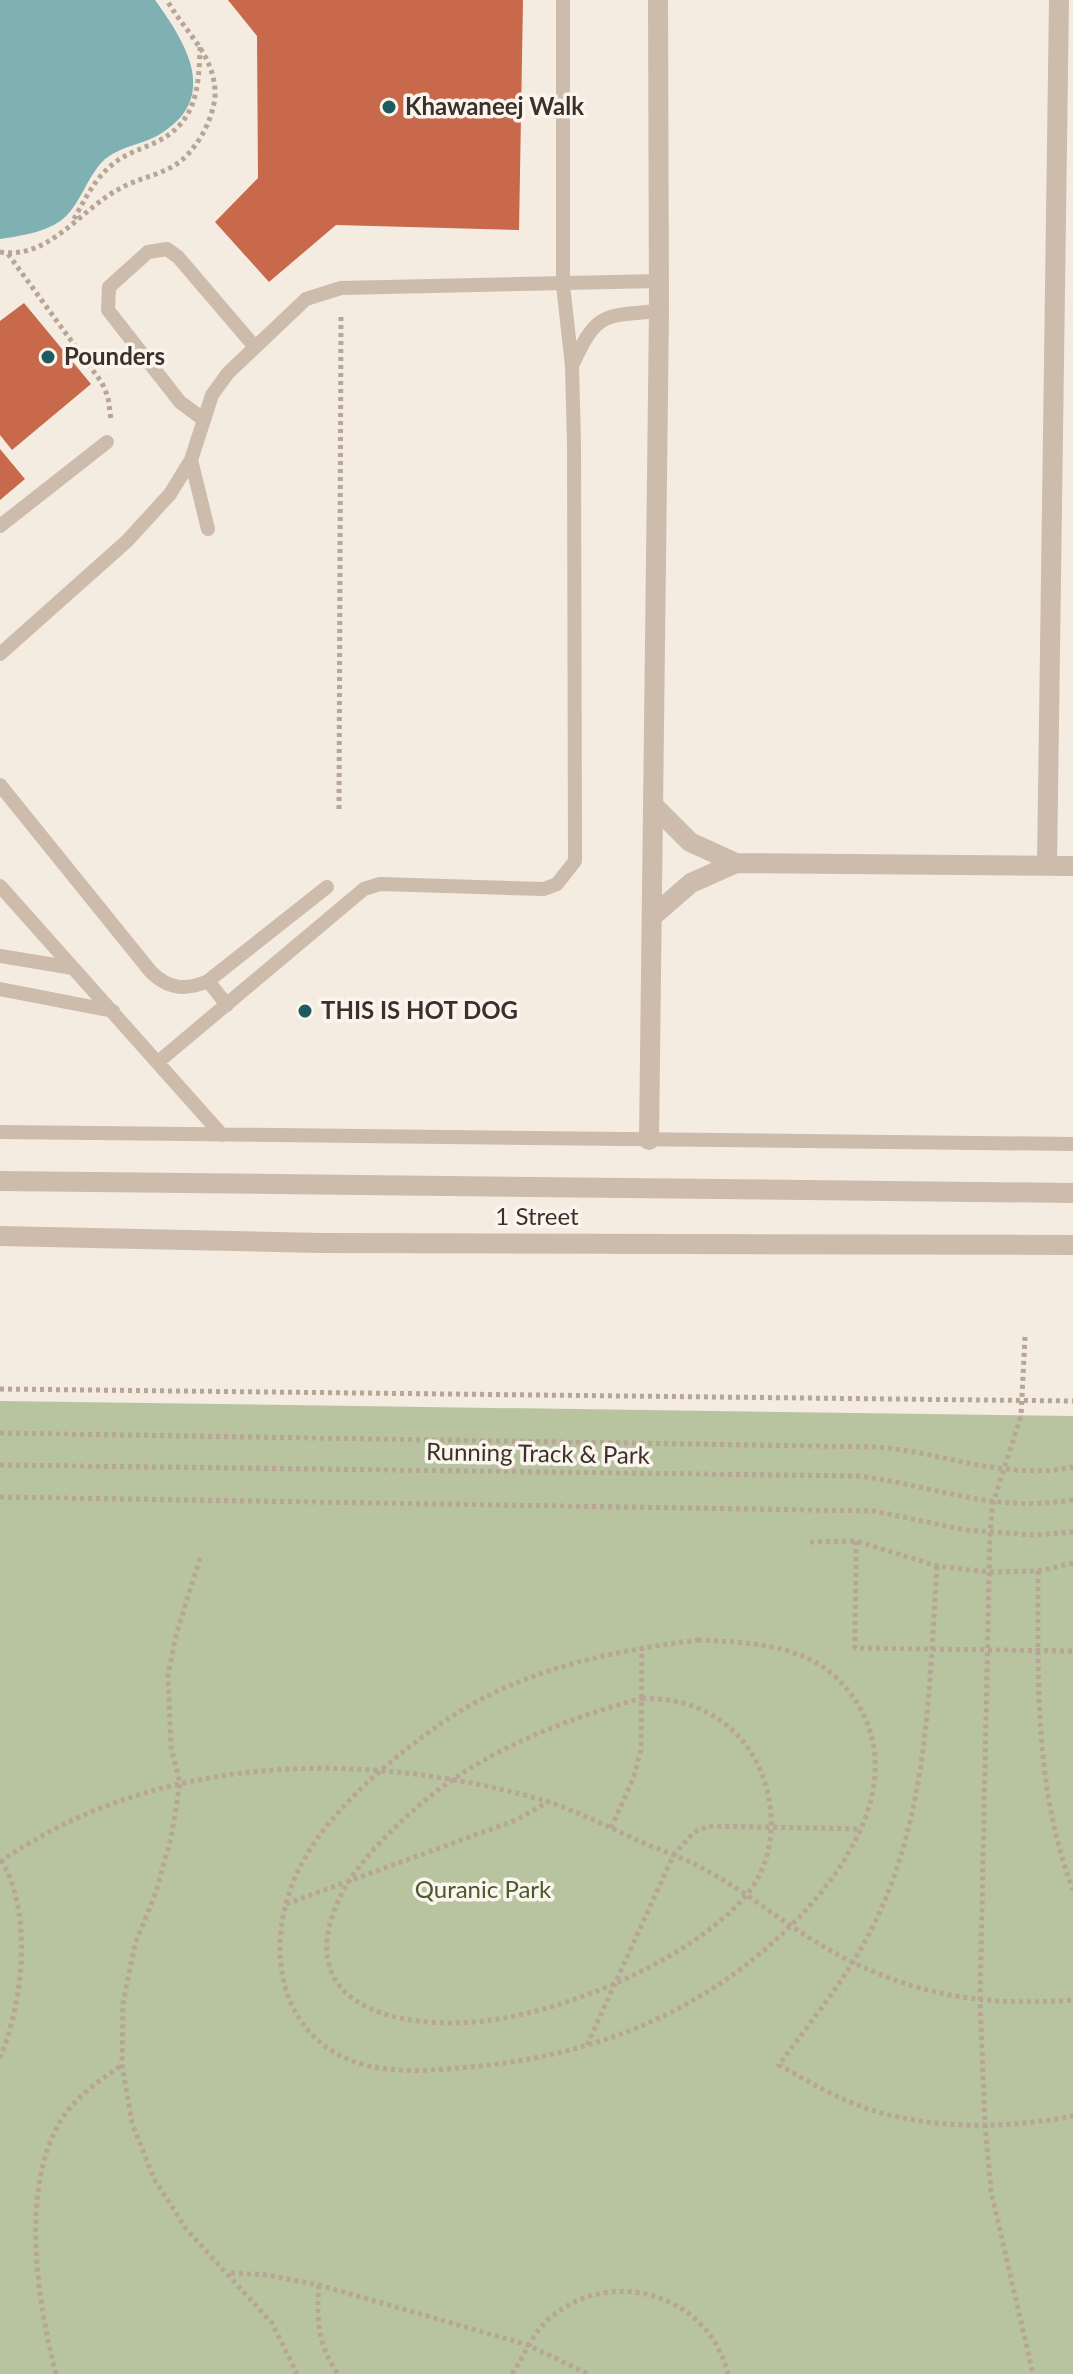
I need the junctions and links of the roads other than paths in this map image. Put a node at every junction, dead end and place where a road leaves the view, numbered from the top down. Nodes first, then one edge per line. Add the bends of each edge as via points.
1 (563, 0) edge
2 (658, 0) edge
3 (1059, 0) edge
4 (659, 281) junction
5 (563, 285) junction
6 (659, 311) junction
7 (255, 347) junction
8 (572, 366) junction
9 (203, 419) junction
10 (107, 442) road end
11 (191, 460) junction
12 (0, 526) edge
13 (208, 529) dead end
14 (0, 654) edge
15 (0, 785) edge
16 (654, 806) junction
17 (736, 863) junction
18 (1047, 866) junction
19 (1073, 866) edge
20 (0, 886) edge
21 (327, 887) dead end
22 (653, 916) junction
23 (0, 956) edge
24 (73, 968) junction
25 (208, 981) junction
26 (0, 989) edge
27 (227, 1005) junction
28 (113, 1011) junction
29 (158, 1062) junction
30 (0, 1132) edge
31 (222, 1135) junction
32 (649, 1140) junction
33 (1073, 1144) edge
34 (0, 1181) edge
35 (1073, 1193) edge
36 (0, 1236) edge
37 (1073, 1245) edge

1 - 5 lane
2 - 4 street
3 - 18 street
4 - 5 lane
4 - 6 street
5 - 7 lane via 341,288 306,299
5 - 8 lane
6 - 8 lane via 599,321 589,329
6 - 16 street
7 - 9 lane via 219,383
7 - 9 lane via 167,249 148,252 109,287 108,310 180,402
8 - 27 lane via 576,833 575,861 568,874 544,889 372,886
9 - 11 lane
10 - 12 lane
11 - 13 lane
11 - 14 lane via 170,494 127,541
15 - 25 lane via 160,981 184,988
16 - 17 street via 690,842
16 - 22 street
17 - 18 street
17 - 22 street via 691,883
18 - 19 street
20 - 24 lane
21 - 25 lane
22 - 32 street
23 - 24 lane
24 - 28 lane
25 - 27 lane
26 - 28 lane
27 - 29 lane
28 - 29 lane
29 - 31 lane
30 - 31 lane
31 - 32 lane
32 - 33 lane
34 - 35 street, 1 Street
36 - 37 street, 1 Street via 337,1243

